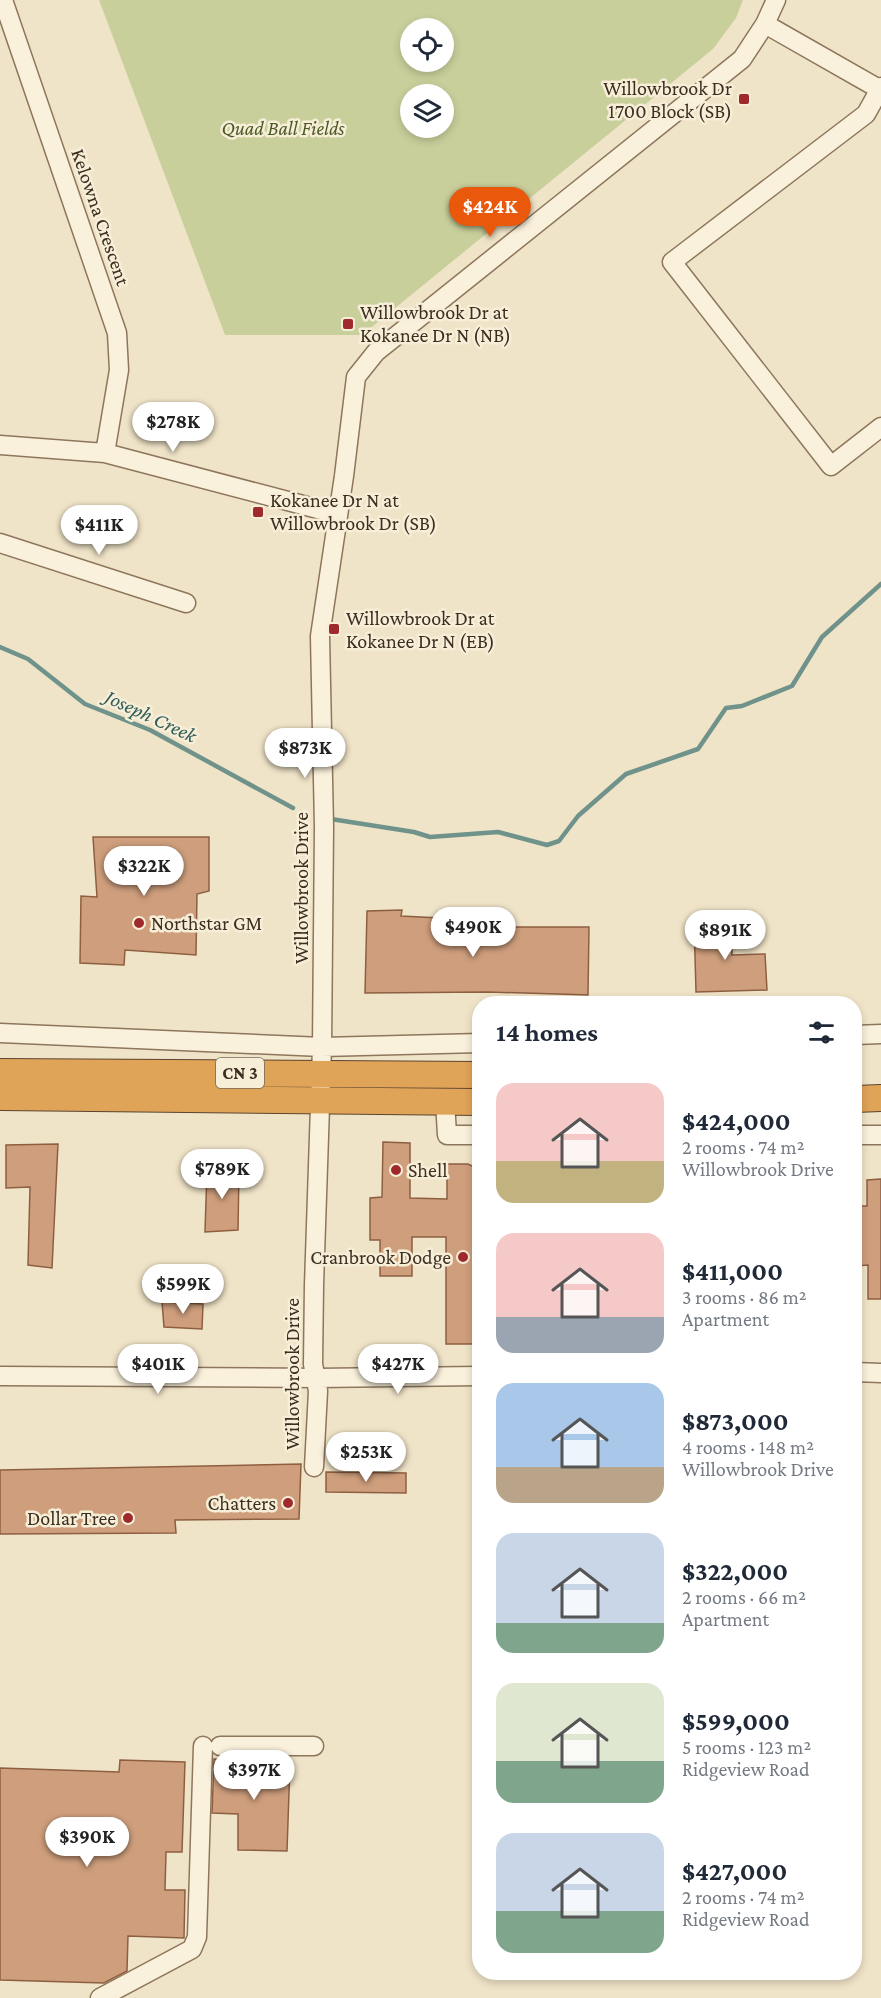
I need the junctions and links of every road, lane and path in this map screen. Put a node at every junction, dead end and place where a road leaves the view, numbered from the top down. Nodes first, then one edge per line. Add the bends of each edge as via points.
1 (3, 0) edge
2 (776, 0) edge
3 (765, 24) junction
4 (881, 88) edge
5 (881, 427) edge
6 (0, 445) edge
7 (105, 453) junction
8 (337, 514) junction
9 (0, 543) edge
10 (186, 603) dead end
11 (0, 1033) edge
12 (881, 1034) edge
13 (862, 1035) edge
14 (472, 1043) edge
15 (322, 1047) junction
16 (0, 1072) edge
17 (321, 1073) junction
18 (472, 1075) edge
19 (862, 1081) edge
20 (881, 1081) edge
21 (0, 1097) edge
22 (862, 1098) edge
23 (881, 1098) edge
24 (320, 1099) junction
25 (445, 1101) junction
26 (472, 1102) edge
27 (472, 1135) edge
28 (862, 1135) edge
29 (881, 1135) edge
30 (862, 1372) edge
31 (881, 1372) edge
32 (0, 1376) edge
33 (472, 1376) edge
34 (316, 1378) junction
35 (314, 1467) dead end
36 (314, 1746) dead end
37 (100, 1998) edge

1 - 7 street, Kelowna Crescent via 117,333 119,370
2 - 3 street, Willowbrook Drive
3 - 4 street
3 - 8 street, Willowbrook Drive via 742,59 376,352 356,377
4 - 5 street via 866,114 672,261 831,466
6 - 7 street
7 - 8 street
8 - 15 street, Willowbrook Drive via 320,636 324,827
9 - 10 street
11 - 15 street
12 - 13 street
14 - 15 street
15 - 17 street, Willowbrook Drive
16 - 17 highway, CN 3
17 - 18 highway, CN 3
17 - 24 street, Willowbrook Drive
19 - 20 highway
21 - 24 highway, CN 3
22 - 23 highway
24 - 25 highway, CN 3
24 - 34 street, Willowbrook Drive via 313,1364
25 - 26 highway, CN 3
25 - 27 street via 447,1135
28 - 29 street
30 - 31 street
32 - 34 street
33 - 34 street
34 - 35 street, Willowbrook Drive
36 - 37 street via 211,1746 197,1937 192,1949

